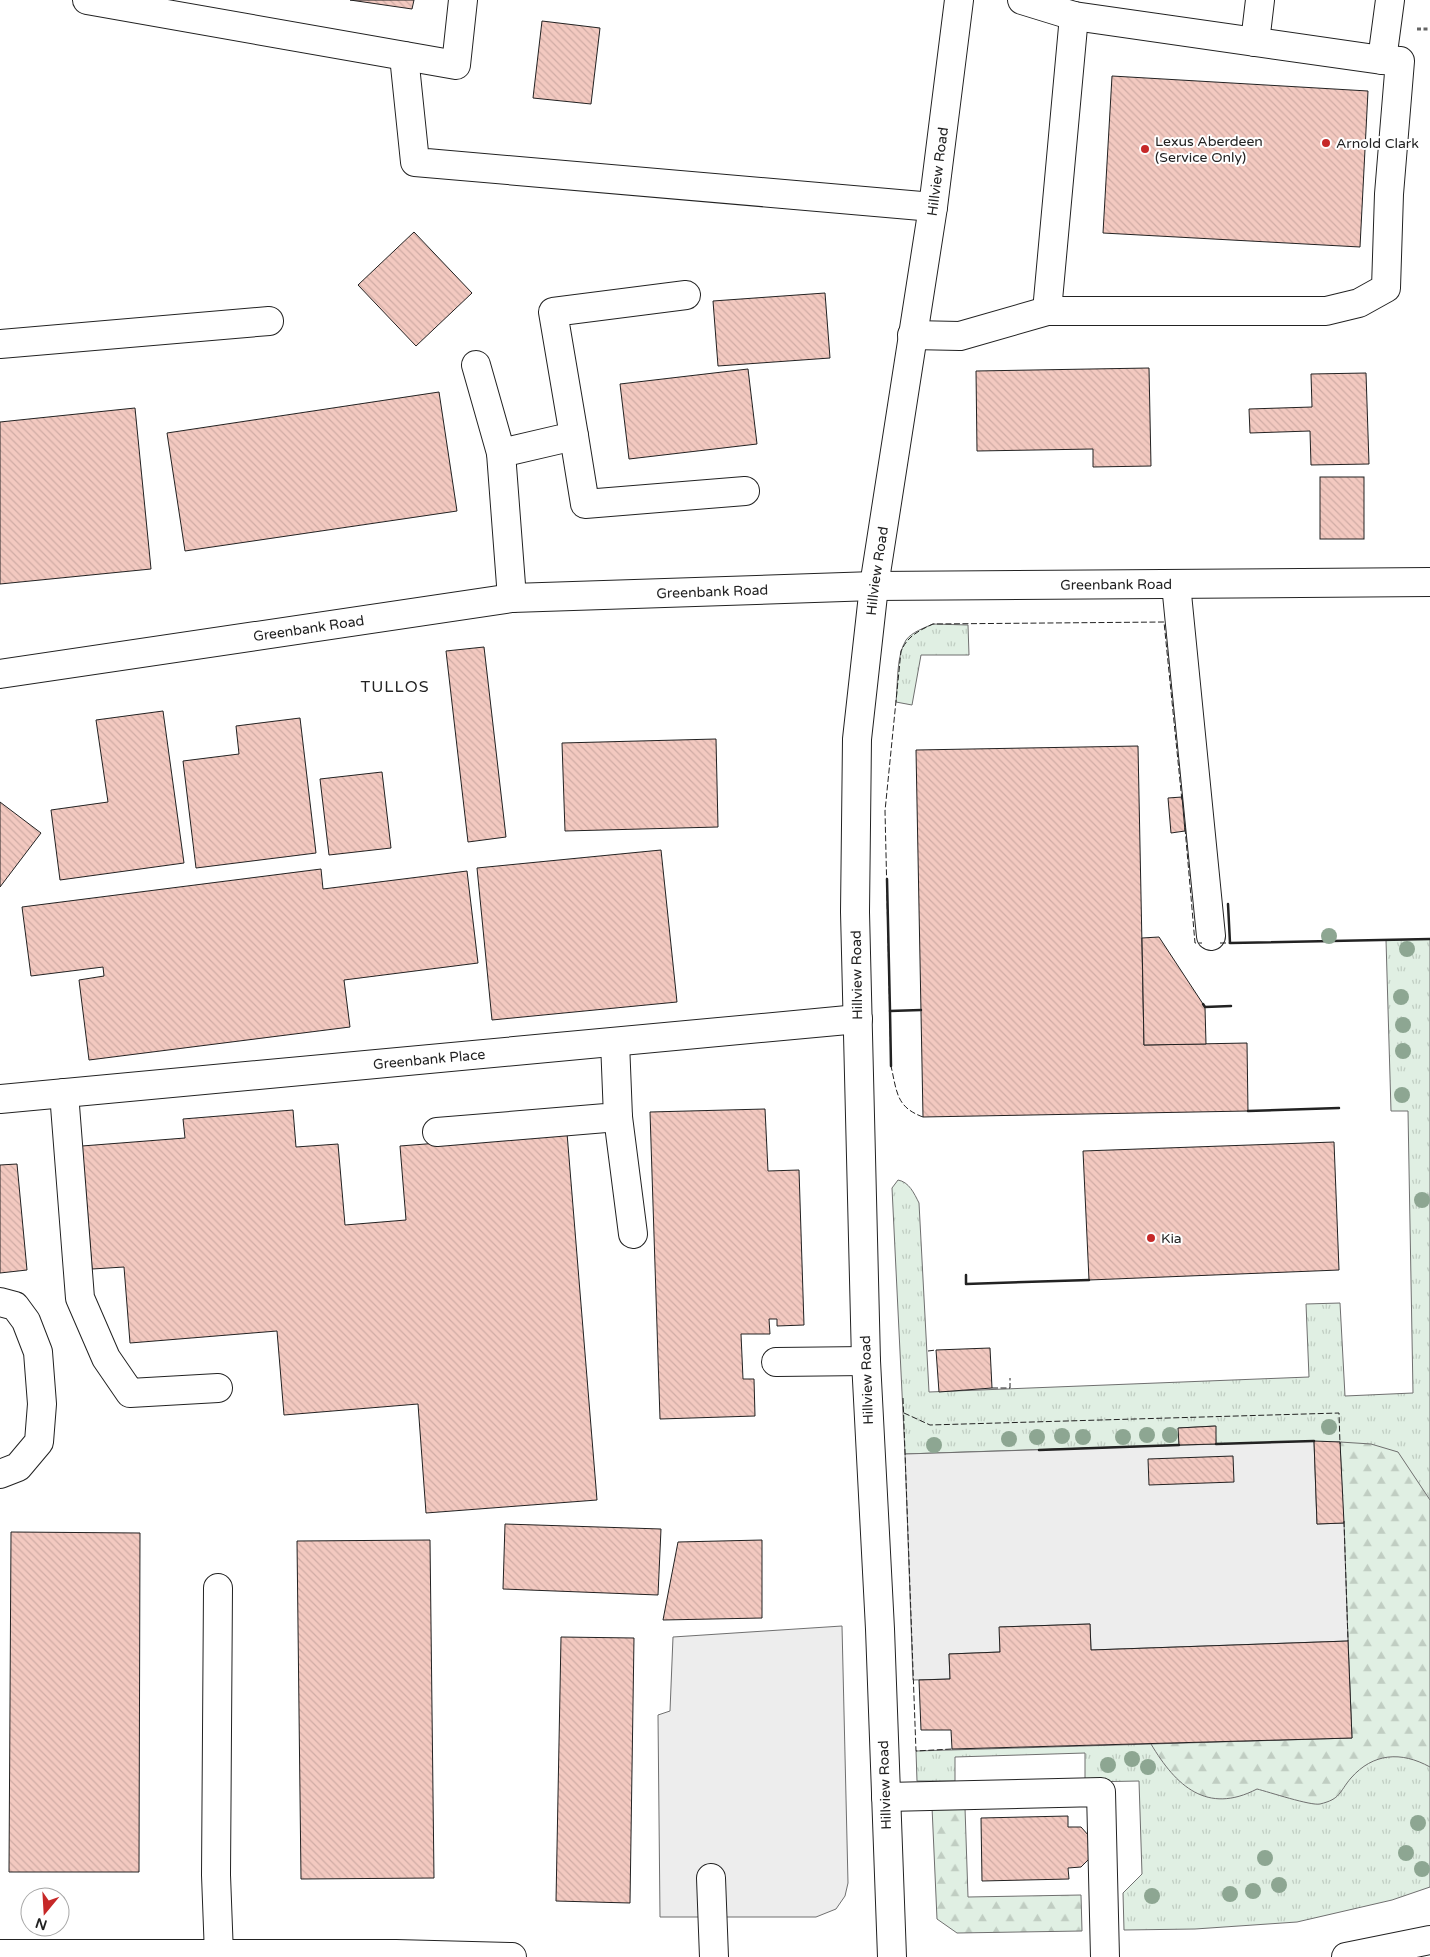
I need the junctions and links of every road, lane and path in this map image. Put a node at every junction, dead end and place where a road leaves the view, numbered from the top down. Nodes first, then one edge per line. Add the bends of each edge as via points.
1 (87, 0) edge
2 (463, 0) edge
3 (959, 0) edge
4 (1022, 0) edge
5 (1260, 0) edge
6 (1390, 0) edge
7 (1074, 16) junction
8 (1255, 42) junction
9 (404, 56) junction
10 (1382, 60) junction
11 (933, 207) junction
12 (686, 295) dead end
13 (1047, 311) junction
14 (269, 321) dead end
15 (912, 335) junction
16 (0, 344) edge
17 (476, 365) dead end
18 (574, 436) junction
19 (501, 453) junction
20 (745, 491) dead end
21 (1430, 582) edge
22 (1176, 584) junction
23 (874, 586) junction
24 (512, 598) junction
25 (0, 674) edge
26 (1211, 936) dead end
27 (858, 1019) junction
28 (615, 1042) junction
29 (64, 1093) junction
30 (0, 1099) edge
31 (618, 1117) junction
32 (437, 1132) dead end
33 (633, 1234) dead end
34 (0, 1302) edge
35 (866, 1361) junction
36 (776, 1362) dead end
37 (218, 1388) dead end
38 (0, 1474) edge
39 (218, 1588) dead end
40 (886, 1797) junction
41 (711, 1878) dead end
42 (1430, 1940) edge
43 (0, 1954) edge
44 (219, 1955) junction
45 (512, 1957) edge
46 (714, 1957) edge
47 (892, 1957) edge
48 (1105, 1957) edge
49 (1346, 1957) edge

1 - 9 street
2 - 9 street via 456,65
3 - 11 street, Hillview Road
4 - 7 street
5 - 8 street
6 - 10 street
7 - 8 street
7 - 13 street
8 - 10 street
9 - 11 street via 414,162
10 - 13 street via 1400,61 1386,288 1359,303 1326,311
11 - 15 street, Hillview Road
12 - 18 street via 553,312
13 - 15 street via 960,336
14 - 16 street
15 - 23 street, Hillview Road
17 - 19 street
18 - 19 street
18 - 20 street via 585,504
19 - 24 street
21 - 22 street, Greenbank Road
22 - 23 street, Greenbank Road
22 - 26 street
23 - 24 street, Greenbank Road
23 - 27 street, Hillview Road via 857,739 855,912
24 - 25 street, Greenbank Road
27 - 28 street, Greenbank Place
27 - 35 street, Hillview Road
28 - 29 street, Greenbank Place
28 - 31 street
29 - 30 street, Greenbank Place
29 - 37 street via 80,1298 106,1358 130,1393
31 - 32 street
31 - 33 street
34 - 38 street via 15,1306 26,1321 38,1352 42,1404 39,1442 18,1467
35 - 36 street
35 - 40 street, Hillview Road
39 - 44 street via 216,1875
40 - 47 street, Hillview Road
40 - 48 street via 1101,1792
41 - 46 street
42 - 49 street
43 - 44 street
44 - 45 street

